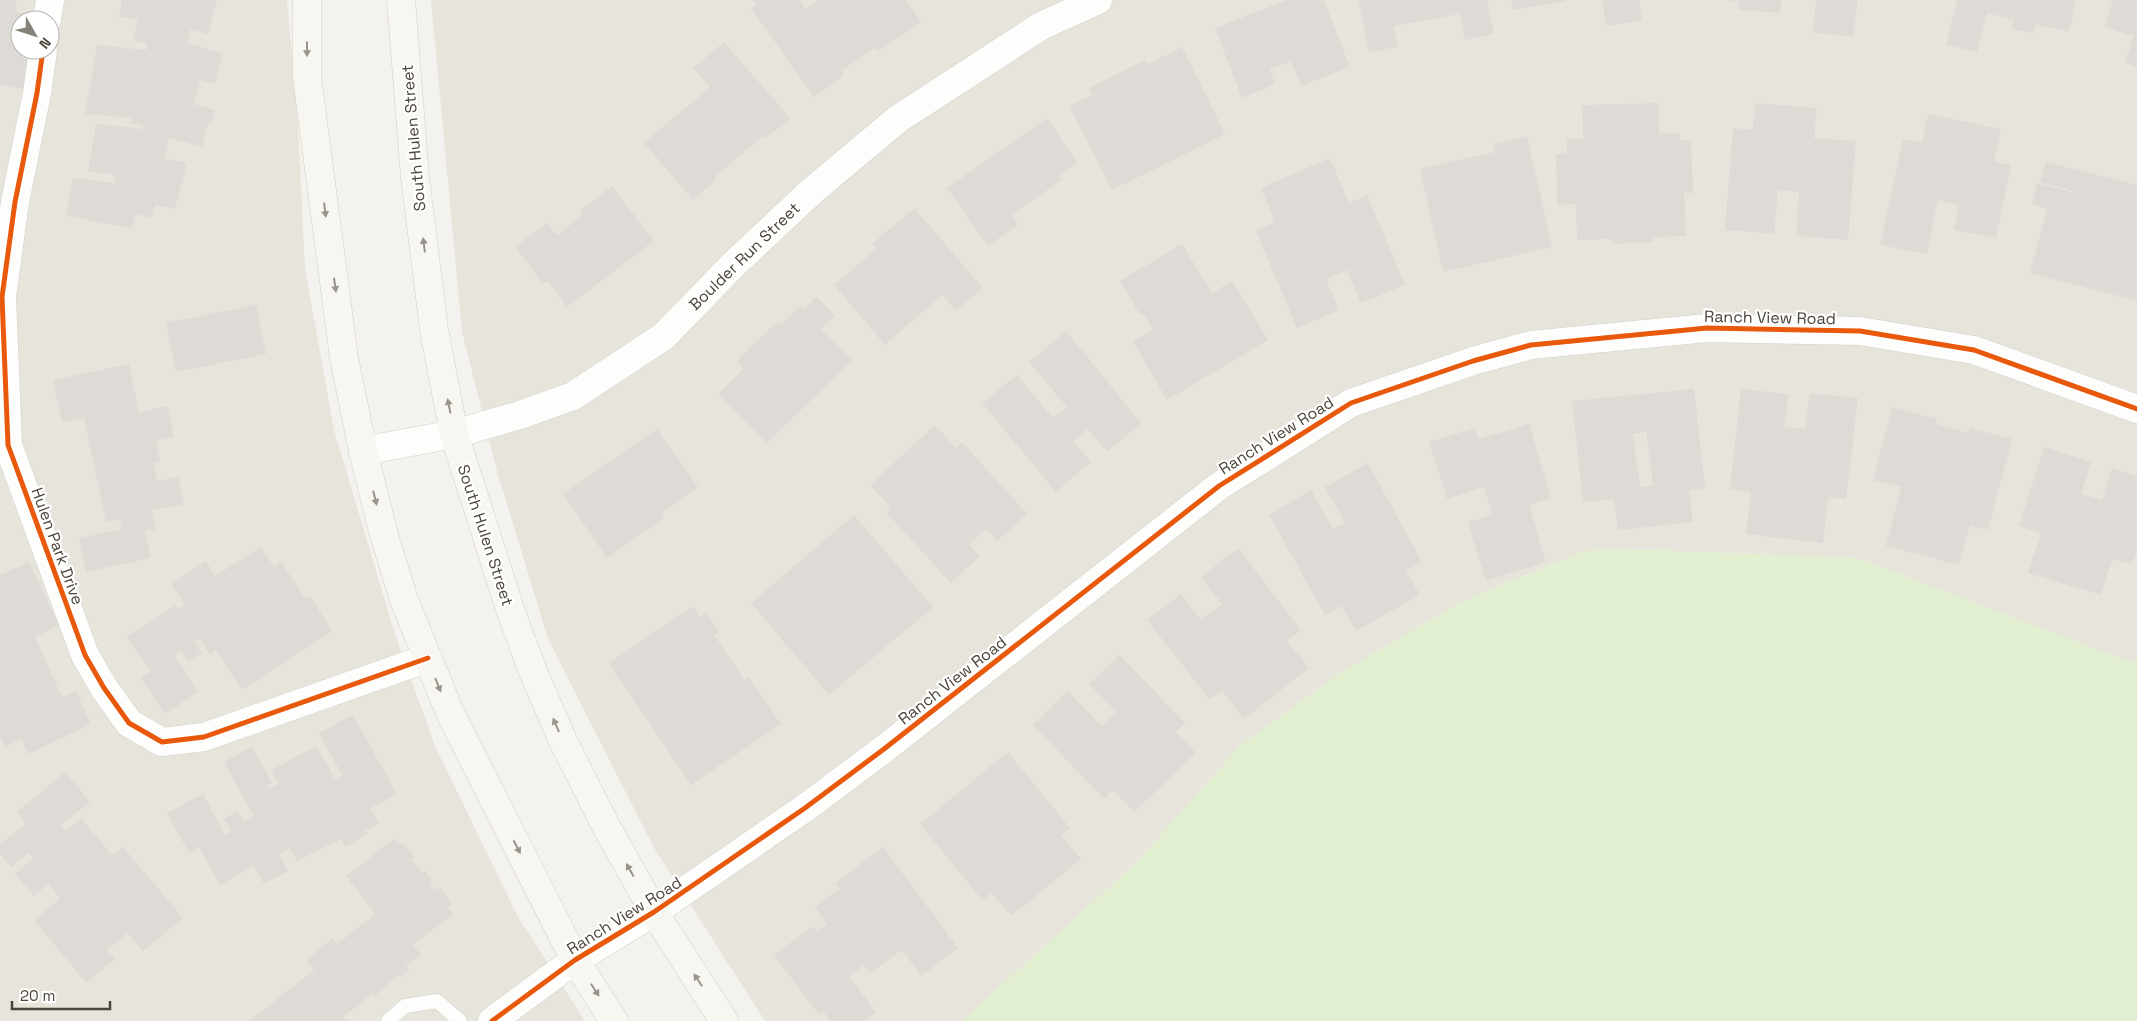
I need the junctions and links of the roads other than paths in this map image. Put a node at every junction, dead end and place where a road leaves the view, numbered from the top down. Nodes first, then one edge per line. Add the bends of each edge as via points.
1 (307, 0) edge
2 (401, 0) edge
3 (1098, 0) edge
4 (41, 60) edge
5 (2137, 409) edge
6 (454, 434) junction
7 (363, 451) junction
8 (428, 658) junction
9 (654, 912) junction
10 (575, 960) junction
11 (388, 1021) edge
12 (460, 1021) edge
13 (492, 1021) edge
14 (614, 1021) edge
15 (724, 1021) edge

1 -> 7 main road via 308,86 344,358
6 -> 2 main road, South Hulen Street via 434,330 417,187
3 - 6 street, Boulder Run Street via 1041,26 898,119 813,190 664,336 573,396
4 - 8 street, Hulen Park Drive via 15,202 2,298 8,444 85,655 104,688 129,722 162,742 204,737
5 - 9 street, Ranch View Road via 1974,350 1860,331 1707,328 1531,345 1464,364 1351,403 1219,486 884,749
6 - 7 street, Boulder Run Street
9 -> 6 main road, South Hulen Street via 589,793 532,669
7 -> 8 main road via 404,600
8 -> 10 main road via 451,715
9 - 10 street, Ranch View Road
15 -> 9 main road, South Hulen Street
10 - 13 street, Ranch View Road
10 -> 14 main road
11 - 12 lane via 405,1006 437,1001

